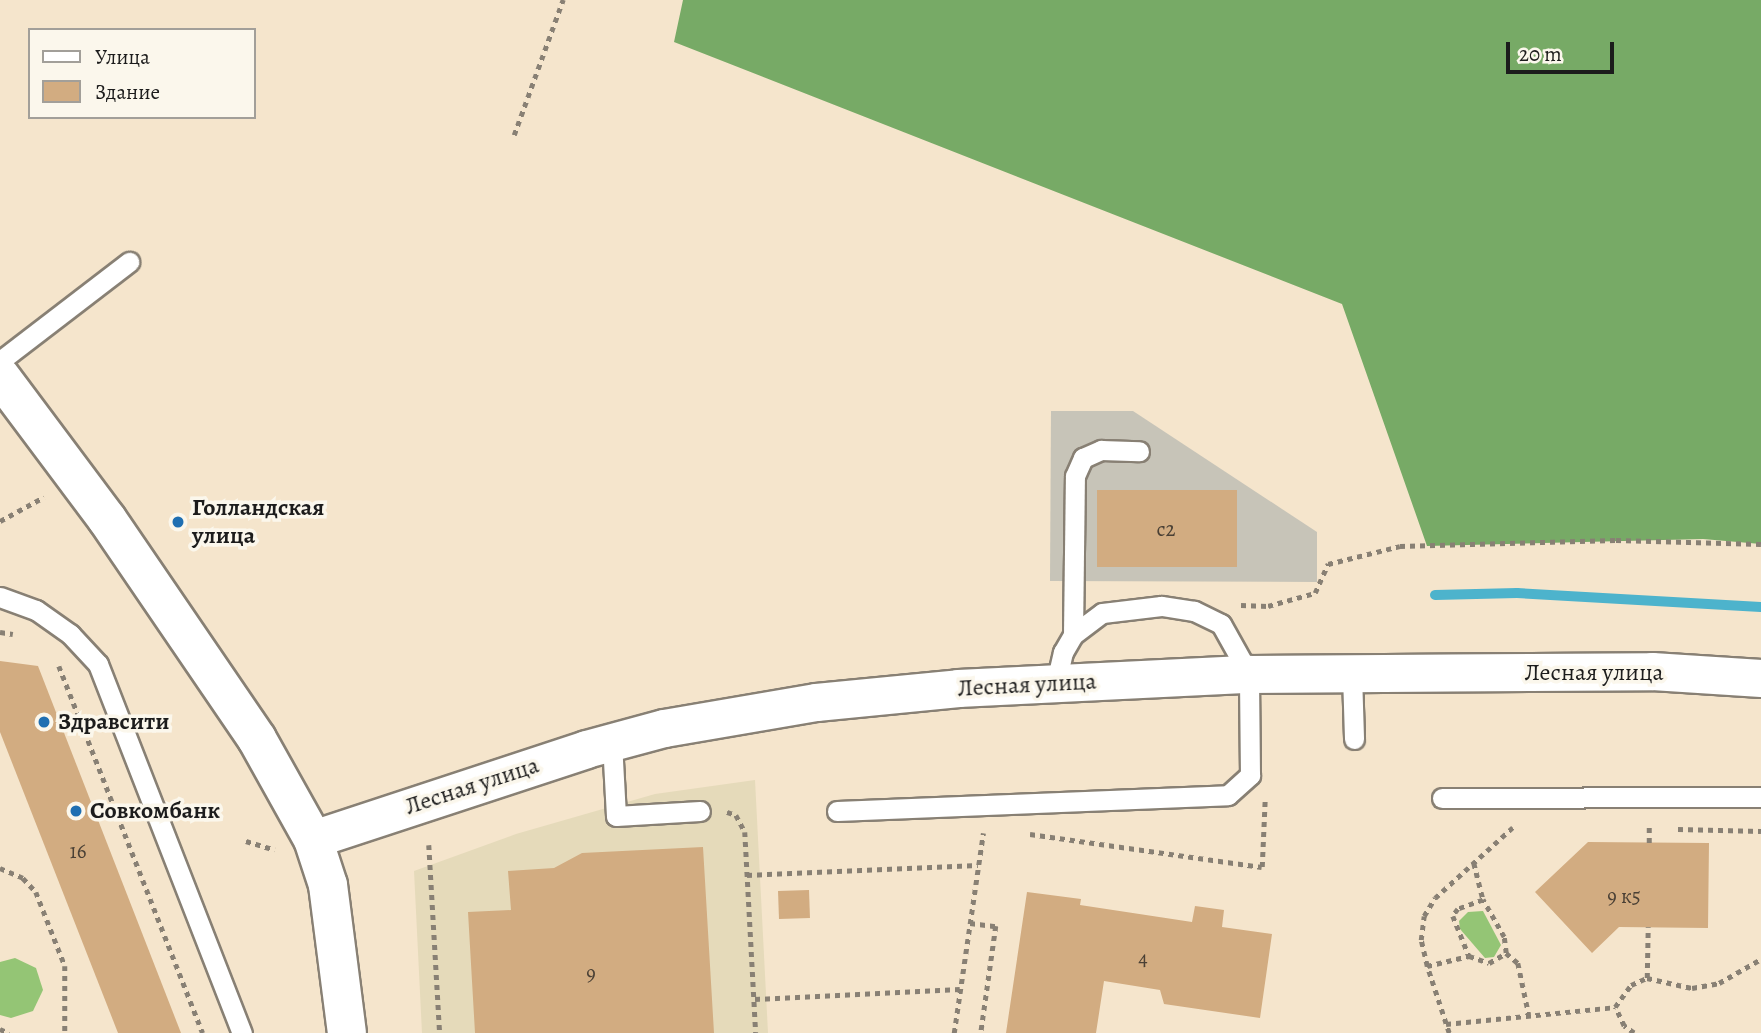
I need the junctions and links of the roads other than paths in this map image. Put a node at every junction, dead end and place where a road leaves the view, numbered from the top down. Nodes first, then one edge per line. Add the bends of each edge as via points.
1 (129, 262) dead end
2 (0, 361) edge
3 (0, 376) edge
4 (1139, 451) dead end
5 (0, 597) edge
6 (1073, 635) junction
7 (1249, 674) junction
8 (1352, 674) junction
9 (1761, 678) edge
10 (1056, 683) junction
11 (1354, 739) dead end
12 (612, 742) junction
13 (1761, 797) edge
14 (1442, 798) dead end
15 (699, 811) road end
16 (836, 811) dead end
17 (313, 839) junction
18 (242, 1033) edge
19 (347, 1033) edge

1 - 2 lane
3 - 17 street via 107,519 257,739
4 - 6 lane via 1101,450 1083,458 1074,476
5 - 18 lane via 36,610 70,634 98,664
6 - 7 lane via 1102,613 1130,607 1194,611 1221,624
6 - 10 lane via 1063,652
7 - 8 street, Лесная улица
7 - 10 street, Лесная улица
7 - 16 lane via 1253,766 1245,783 1228,795
8 - 9 street, Лесная улица via 1652,671
8 - 11 lane
10 - 12 street, Лесная улица via 816,702
12 - 15 lane via 616,816
12 - 17 street, Лесная улица
13 - 14 lane
17 - 19 street via 328,886

